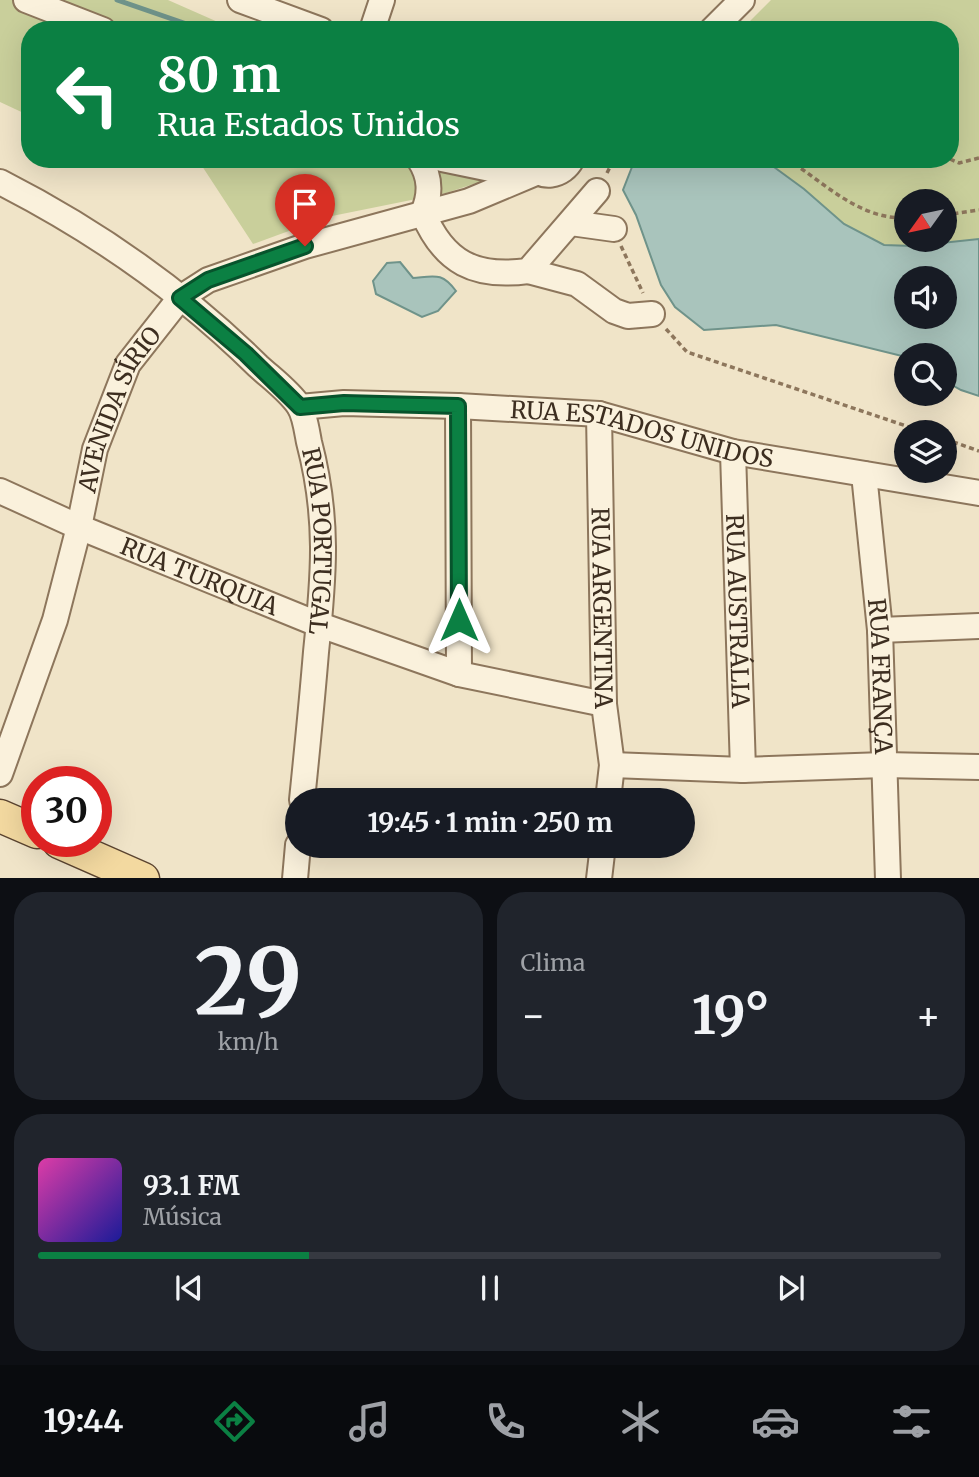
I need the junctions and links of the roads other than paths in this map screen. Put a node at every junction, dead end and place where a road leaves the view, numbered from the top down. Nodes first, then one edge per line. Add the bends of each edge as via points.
1 (26, 0) edge
2 (240, 0) edge
3 (382, 0) edge
4 (742, 0) edge
5 (80, 21) edge
6 (297, 21) edge
7 (375, 21) edge
8 (721, 21) edge
9 (424, 168) edge
10 (565, 168) edge
11 (529, 169) edge
12 (0, 182) edge
13 (597, 191) road end
14 (423, 214) junction
15 (571, 223) junction
16 (614, 229) road end
17 (528, 271) junction
18 (180, 298) junction
19 (652, 314) road end
20 (458, 406) junction
21 (300, 407) junction
22 (599, 414) junction
23 (733, 452) junction
24 (864, 474) junction
25 (0, 491) edge
26 (979, 493) edge
27 (79, 527) junction
28 (320, 625) junction
29 (979, 626) edge
30 (880, 630) junction
31 (459, 674) junction
32 (604, 704) junction
33 (612, 765) junction
34 (884, 765) junction
35 (979, 767) edge
36 (743, 770) junction
37 (0, 774) edge
38 (303, 788) edge
39 (609, 788) edge
40 (0, 816) edge
41 (21, 825) edge
42 (94, 857) edge
43 (297, 858) edge
44 (601, 858) edge
45 (143, 878) edge
46 (295, 878) edge
47 (599, 878) edge
48 (888, 878) edge

1 - 5 street
2 - 6 street
3 - 7 street
4 - 8 street
9 - 14 street via 430,191
10 - 11 street, AVENIDA SÍRIO via 555,174
11 - 14 street, AVENIDA SÍRIO via 470,201
12 - 18 street via 112,247
13 - 15 street
14 - 17 street via 446,253 466,265 502,275
14 - 18 street, AVENIDA SÍRIO via 305,246 208,280
15 - 16 street
15 - 17 street
17 - 19 street via 577,284 628,316
18 - 21 street
18 - 27 street, AVENIDA SÍRIO via 128,364 95,449
20 - 21 street, RUA ESTADOS UNIDOS via 344,403
20 - 22 street, RUA ESTADOS UNIDOS
20 - 31 street
21 - 28 street, RUA PORTUGAL via 323,516
22 - 23 street, RUA ESTADOS UNIDOS
22 - 32 street, RUA ARGENTINA
23 - 24 street, RUA ESTADOS UNIDOS
23 - 36 street, RUA AUSTRÁLIA
24 - 26 street, RUA ESTADOS UNIDOS
24 - 30 street, RUA FRANÇA
25 - 27 street, RUA TURQUIA
27 - 28 street, RUA TURQUIA
27 - 37 street, AVENIDA SÍRIO via 55,620
28 - 31 street, RUA TURQUIA
28 - 38 street, RUA PORTUGAL
29 - 30 street
30 - 34 street, RUA FRANÇA
31 - 32 street, RUA TURQUIA
32 - 33 street, RUA ARGENTINA
33 - 36 street
33 - 39 street, RUA ARGENTINA
34 - 35 street
34 - 36 street
34 - 48 street, RUA FRANÇA
40 - 41 main road
42 - 45 main road
43 - 46 street
44 - 47 street

